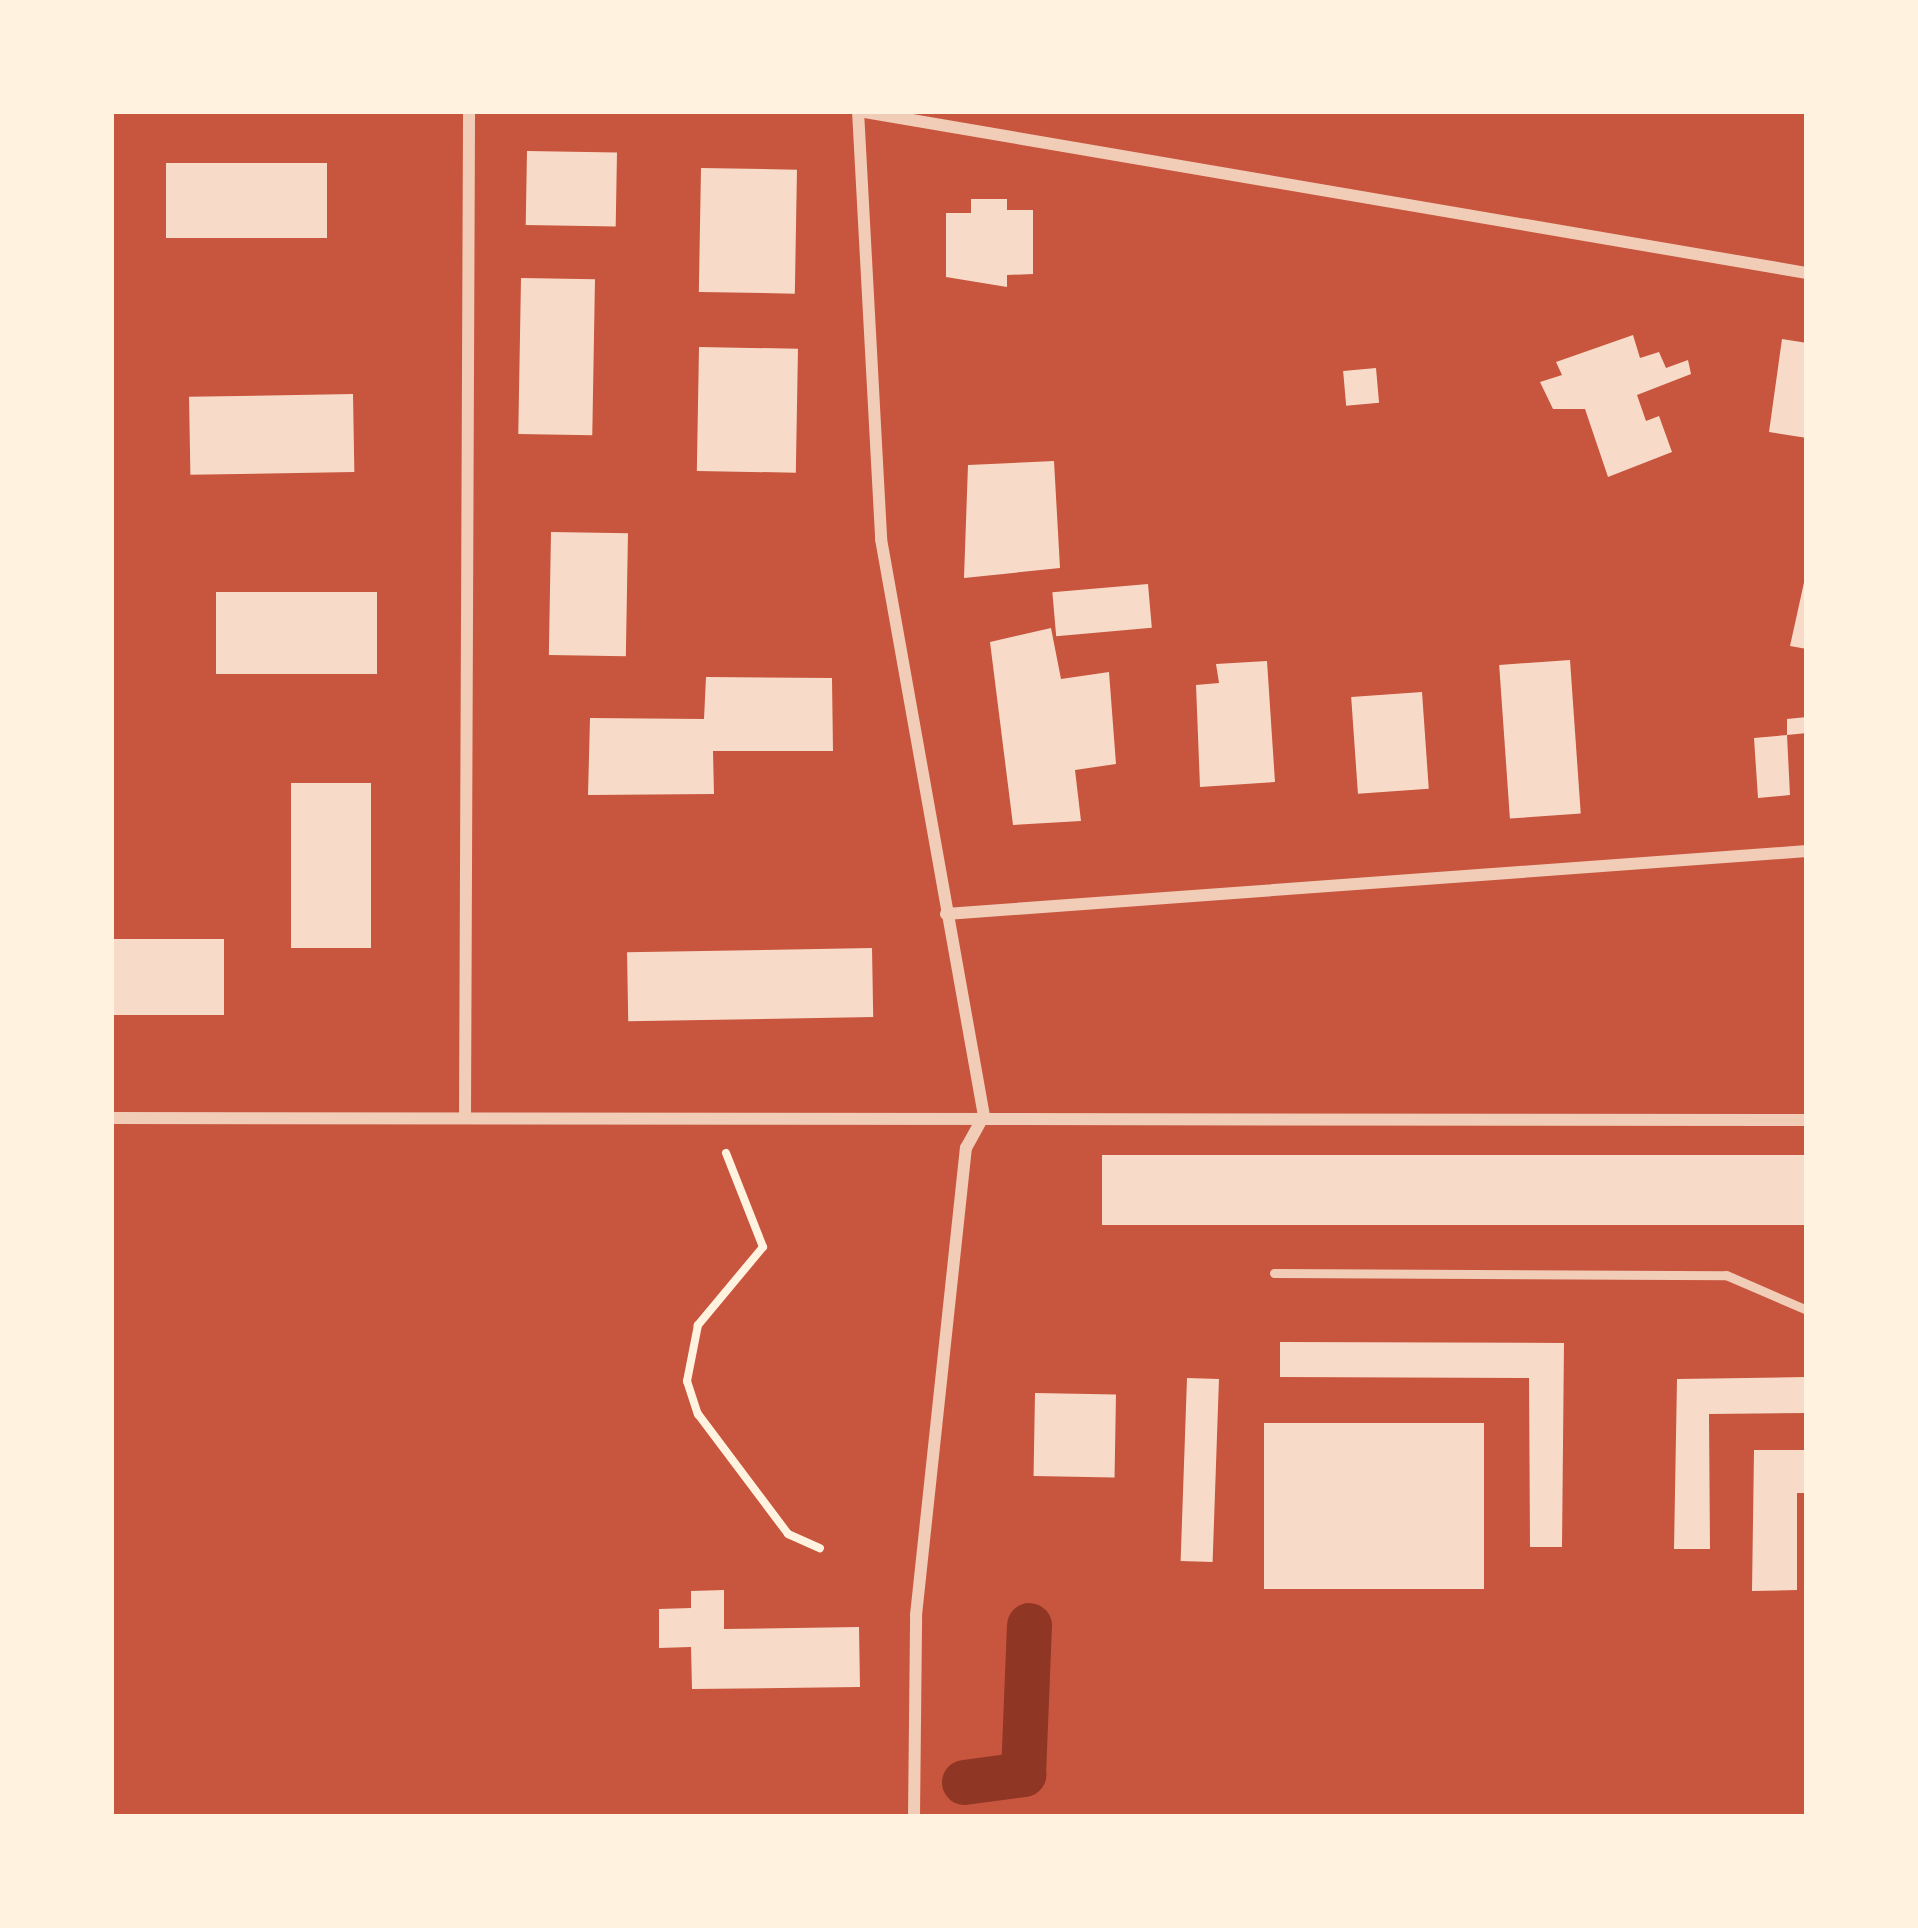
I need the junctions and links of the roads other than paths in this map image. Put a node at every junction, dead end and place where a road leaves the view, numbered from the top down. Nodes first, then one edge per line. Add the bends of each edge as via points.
1 (469, 111) edge
2 (859, 111) edge
3 (1807, 273) edge
4 (1807, 851) edge
5 (946, 914) junction
6 (984, 1116) junction
7 (111, 1118) edge
8 (465, 1118) junction
9 (1807, 1120) edge
10 (1274, 1273) dead end
11 (1807, 1310) edge
12 (914, 1817) edge

1 - 8 street
2 - 3 street
2 - 5 street via 881,539
4 - 5 street
5 - 6 street
6 - 8 street
6 - 9 street
6 - 12 street via 967,1148 916,1615
7 - 8 street
10 - 11 lane via 1726,1275

